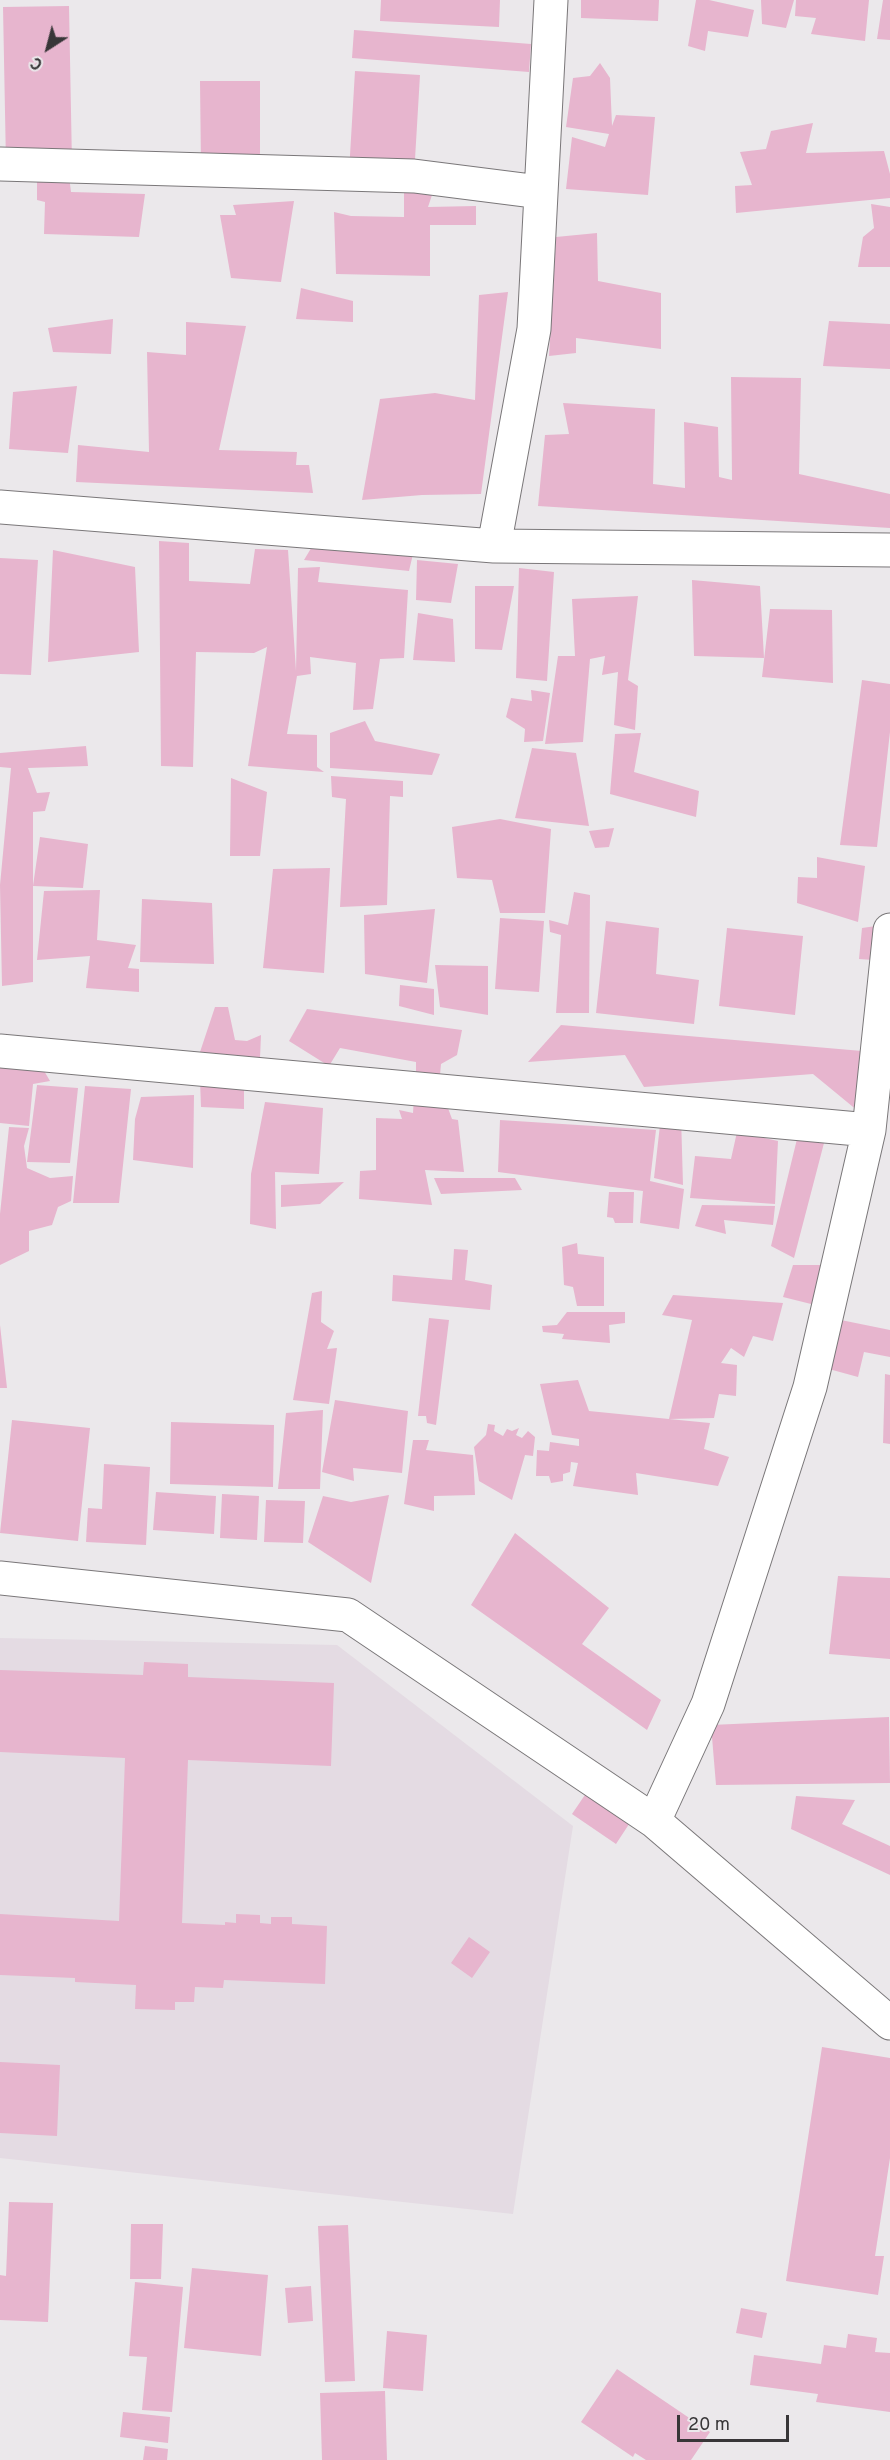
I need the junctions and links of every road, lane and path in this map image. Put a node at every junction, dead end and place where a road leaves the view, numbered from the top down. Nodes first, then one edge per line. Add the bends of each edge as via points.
1 (551, 0) edge
2 (0, 164) edge
3 (540, 192) junction
4 (0, 507) edge
5 (494, 546) junction
6 (890, 549) edge
7 (890, 930) edge
8 (0, 1051) edge
9 (868, 1130) junction
10 (0, 1578) edge
11 (654, 1821) junction
12 (890, 2023) edge

1 - 3 street
2 - 3 street via 414,176
3 - 5 street via 534,329
4 - 5 street
5 - 6 street
7 - 9 street
8 - 9 street
9 - 11 street via 810,1387 708,1704
10 - 11 street via 348,1615
11 - 12 street

